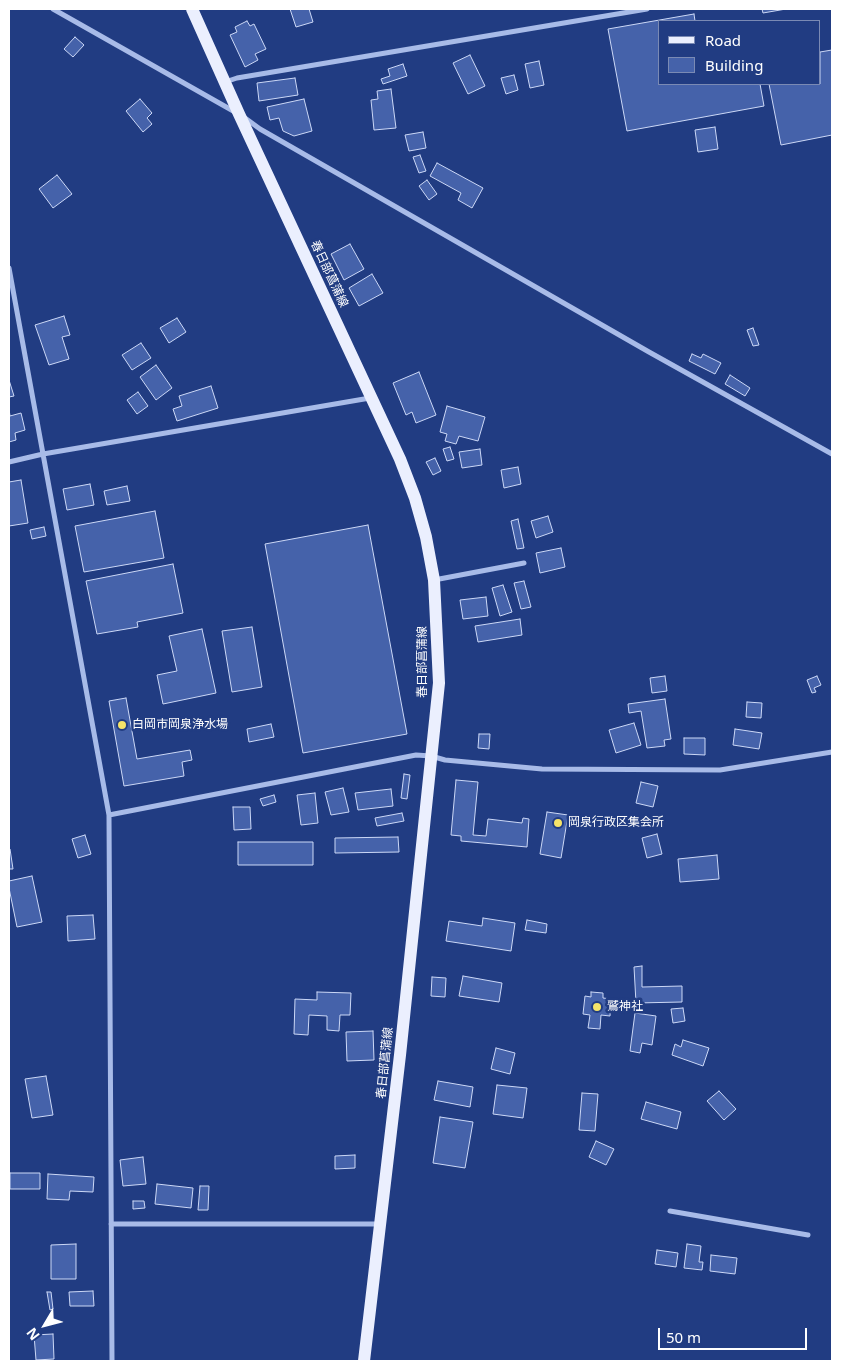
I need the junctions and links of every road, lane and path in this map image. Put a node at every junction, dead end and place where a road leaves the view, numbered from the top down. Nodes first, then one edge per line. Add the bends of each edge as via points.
1 (53, 9) edge
2 (192, 9) edge
3 (647, 9) edge
4 (224, 82) junction
5 (239, 114) junction
6 (9, 268) edge
7 (373, 398) junction
8 (43, 454) junction
9 (832, 454) edge
10 (9, 462) edge
11 (524, 563) dead end
12 (434, 580) junction
13 (832, 752) edge
14 (432, 756) junction
15 (109, 815) junction
16 (670, 1211) dead end
17 (111, 1224) junction
18 (381, 1224) junction
19 (808, 1235) dead end
20 (112, 1361) edge
21 (364, 1361) edge

1 - 5 street
2 - 4 main road, 春日部菖蒲線
3 - 4 street
4 - 5 main road, 春日部菖蒲線
5 - 7 main road, 春日部菖蒲線
5 - 9 street via 260,130
6 - 8 street
7 - 8 street
7 - 12 main road, 春日部菖蒲線 via 415,498
8 - 10 street
8 - 15 street
11 - 12 street
12 - 14 main road, 春日部菖蒲線 via 439,683
13 - 14 street via 720,770 542,769
14 - 15 street via 416,755
14 - 18 main road, 春日部菖蒲線
15 - 17 street
16 - 19 street
17 - 18 street
17 - 20 street
18 - 21 main road, 春日部菖蒲線

